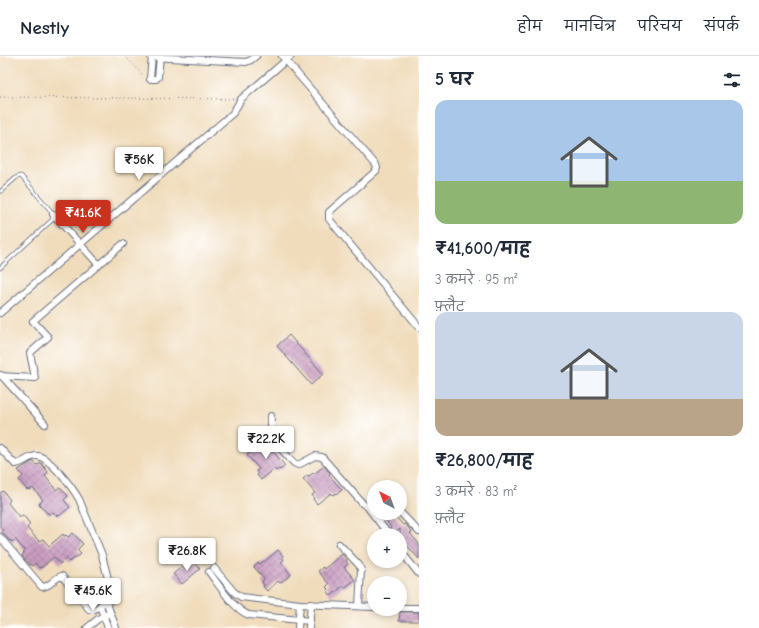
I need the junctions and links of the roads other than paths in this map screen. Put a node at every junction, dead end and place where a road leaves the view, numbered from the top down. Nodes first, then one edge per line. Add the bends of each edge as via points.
1 (152, 57) edge
2 (160, 57) edge
3 (253, 57) edge
4 (287, 57) edge
5 (0, 192) edge
6 (53, 214) junction
7 (80, 244) junction
8 (123, 244) dead end
9 (99, 265) junction
10 (0, 268) edge
11 (0, 313) edge
12 (419, 327) edge
13 (1, 376) edge
14 (271, 416) dead end
15 (45, 424) dead end
16 (0, 448) edge
17 (367, 507) edge
18 (407, 519) edge
19 (377, 520) edge
20 (384, 528) edge
21 (419, 532) edge
22 (0, 537) edge
23 (339, 544) dead end
24 (407, 559) edge
25 (214, 568) dead end
26 (209, 572) dead end
27 (419, 574) edge
28 (106, 601) junction
29 (300, 604) junction
30 (311, 604) junction
31 (100, 606) junction
32 (359, 606) junction
33 (367, 607) edge
34 (407, 608) edge
35 (419, 608) edge
36 (110, 613) junction
37 (104, 616) junction
38 (299, 619) junction
39 (310, 621) junction
40 (87, 628) edge
41 (108, 628) edge
42 (116, 628) edge
43 (298, 628) edge
44 (309, 628) edge

1 - 2 street
1 - 2 street via 150,79 158,77
2 - 3 street via 246,62
4 - 7 street via 241,99 233,113
4 - 12 street via 377,168 329,212 329,219
5 - 6 lane via 21,176
6 - 7 street
6 - 10 lane via 52,220
7 - 9 street
7 - 11 street
8 - 9 street
9 - 13 street via 33,321 48,338 30,353 35,378
13 - 15 street
14 - 17 street via 273,438 294,463 298,465 312,457 322,457
16 - 28 street via 15,464 38,456 45,460 75,492 102,555 112,593
18 - 21 street
19 - 20 street
22 - 31 street via 40,585 46,587 62,576 89,609 93,610
23 - 32 street via 361,570
24 - 27 street
25 - 29 street via 241,597
26 - 38 street via 243,613
28 - 31 street
28 - 36 street
29 - 30 street
29 - 38 street
30 - 32 street
30 - 39 street
31 - 37 street
32 - 33 street
34 - 35 street
36 - 37 street
36 - 42 street
37 - 40 street
37 - 41 street
38 - 39 street
38 - 43 street
39 - 44 street

